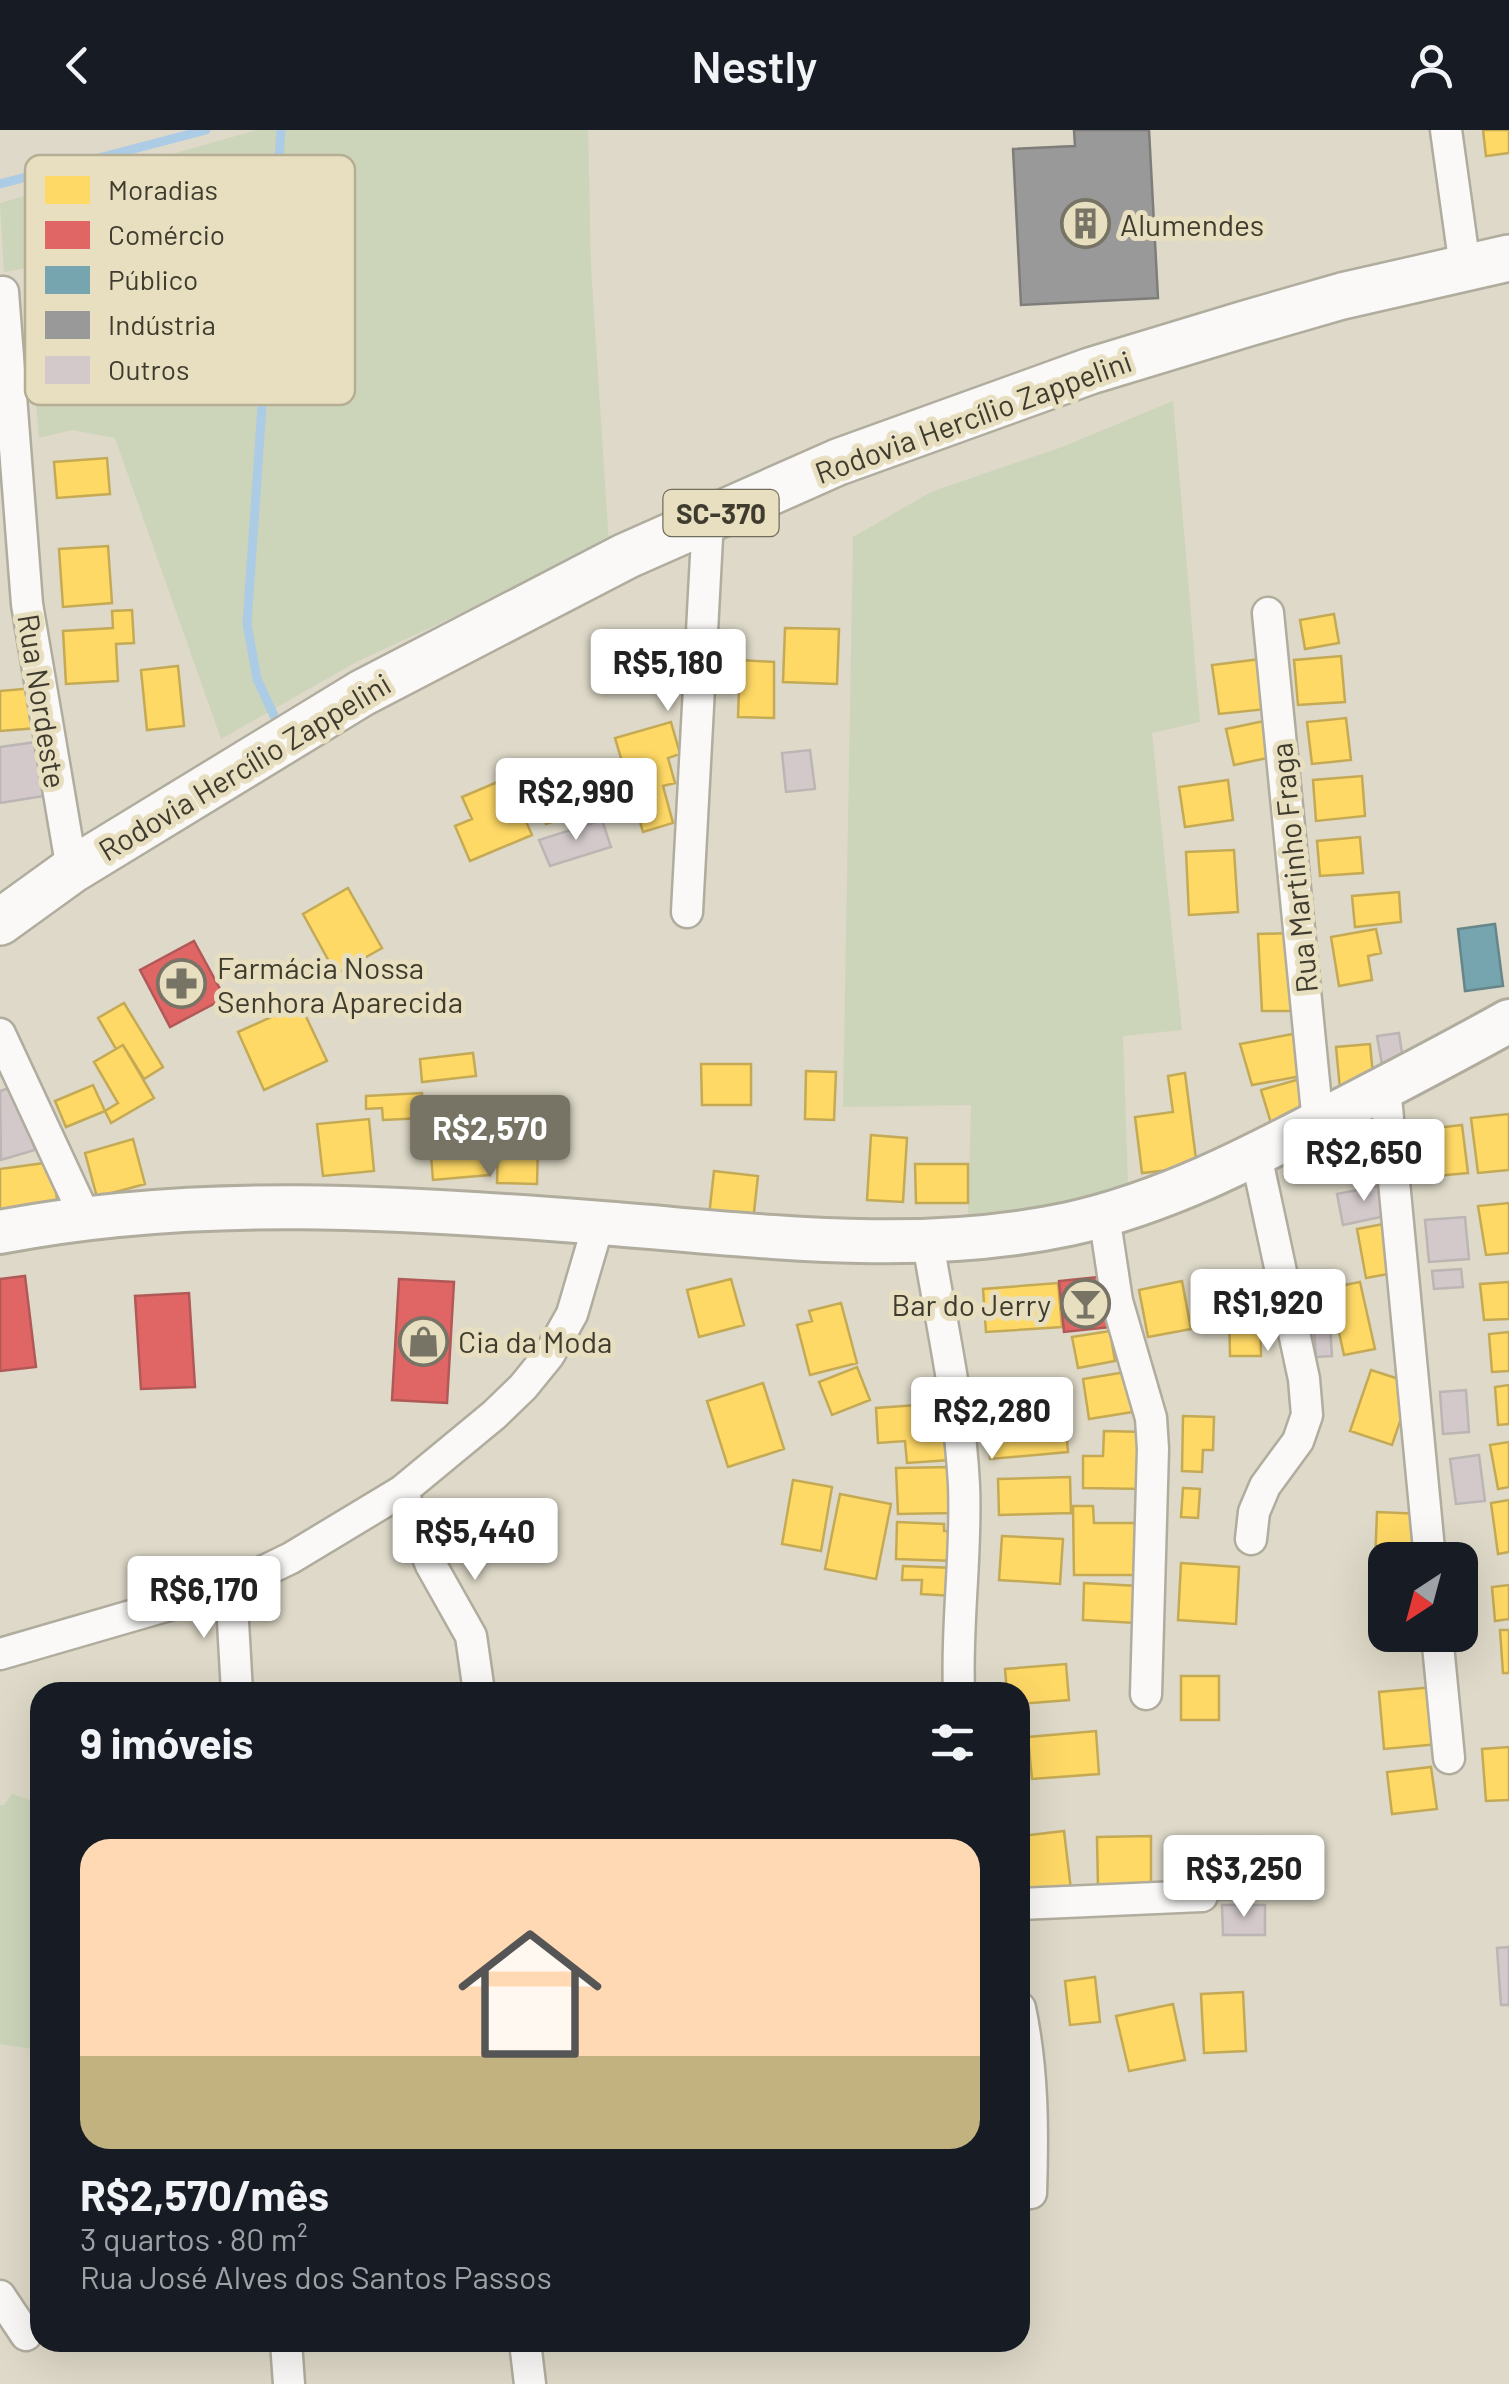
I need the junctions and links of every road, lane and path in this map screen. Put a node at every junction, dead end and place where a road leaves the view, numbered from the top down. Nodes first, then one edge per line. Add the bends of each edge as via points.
1 (1446, 130) edge
2 (1509, 258) edge
3 (1465, 268) junction
4 (4, 292) dead end
5 (708, 519) junction
6 (1268, 613) dead end
7 (72, 870) junction
8 (688, 912) dead end
9 (0, 922) edge
10 (1509, 1021) edge
11 (0, 1034) edge
12 (1385, 1088) junction
13 (1318, 1123) junction
14 (1256, 1155) junction
15 (1104, 1215) junction
16 (88, 1221) junction
17 (600, 1222) junction
18 (0, 1232) edge
19 (928, 1242) junction
20 (402, 1490) junction
21 (1251, 1540) dead end
22 (1428, 1542) edge
23 (231, 1587) junction
24 (1440, 1652) edge
25 (0, 1654) edge
26 (236, 1682) edge
27 (478, 1682) edge
28 (959, 1682) edge
29 (1146, 1694) dead end
30 (1449, 1758) dead end
31 (1202, 1896) dead end
32 (1030, 1904) edge
33 (1030, 2071) edge
34 (1031, 2193) dead end
35 (0, 2296) edge
36 (26, 2335) dead end
37 (286, 2352) edge
38 (526, 2352) edge
39 (288, 2384) edge
40 (530, 2384) edge

1 - 3 street
2 - 3 main road, Rodovia Hercílio Zappelini / SC-370
3 - 5 main road, Rodovia Hercílio Zappelini / SC-370 via 1342,296 1090,372 838,462
4 - 7 street, Rua Nordeste via 27,604
5 - 7 main road, Rodovia Hercílio Zappelini / SC-370 via 379,684
5 - 8 street
6 - 13 street, Rua Martinho Fraga
7 - 9 main road, Rodovia Hercílio Zappelini / SC-370
10 - 12 street
11 - 16 street
12 - 13 street
12 - 22 street
13 - 14 street
14 - 15 street
14 - 21 street via 1308,1415 1265,1486
15 - 19 street
15 - 29 street via 1153,1450
16 - 17 street via 288,1208
16 - 18 street
17 - 19 street
17 - 20 street via 572,1314 549,1355 494,1415
19 - 28 street via 964,1486
20 - 23 street
20 - 27 street via 431,1565 471,1636
23 - 25 street
23 - 26 street
24 - 30 street
31 - 32 street
33 - 34 street
35 - 36 street
37 - 39 street
38 - 40 street

